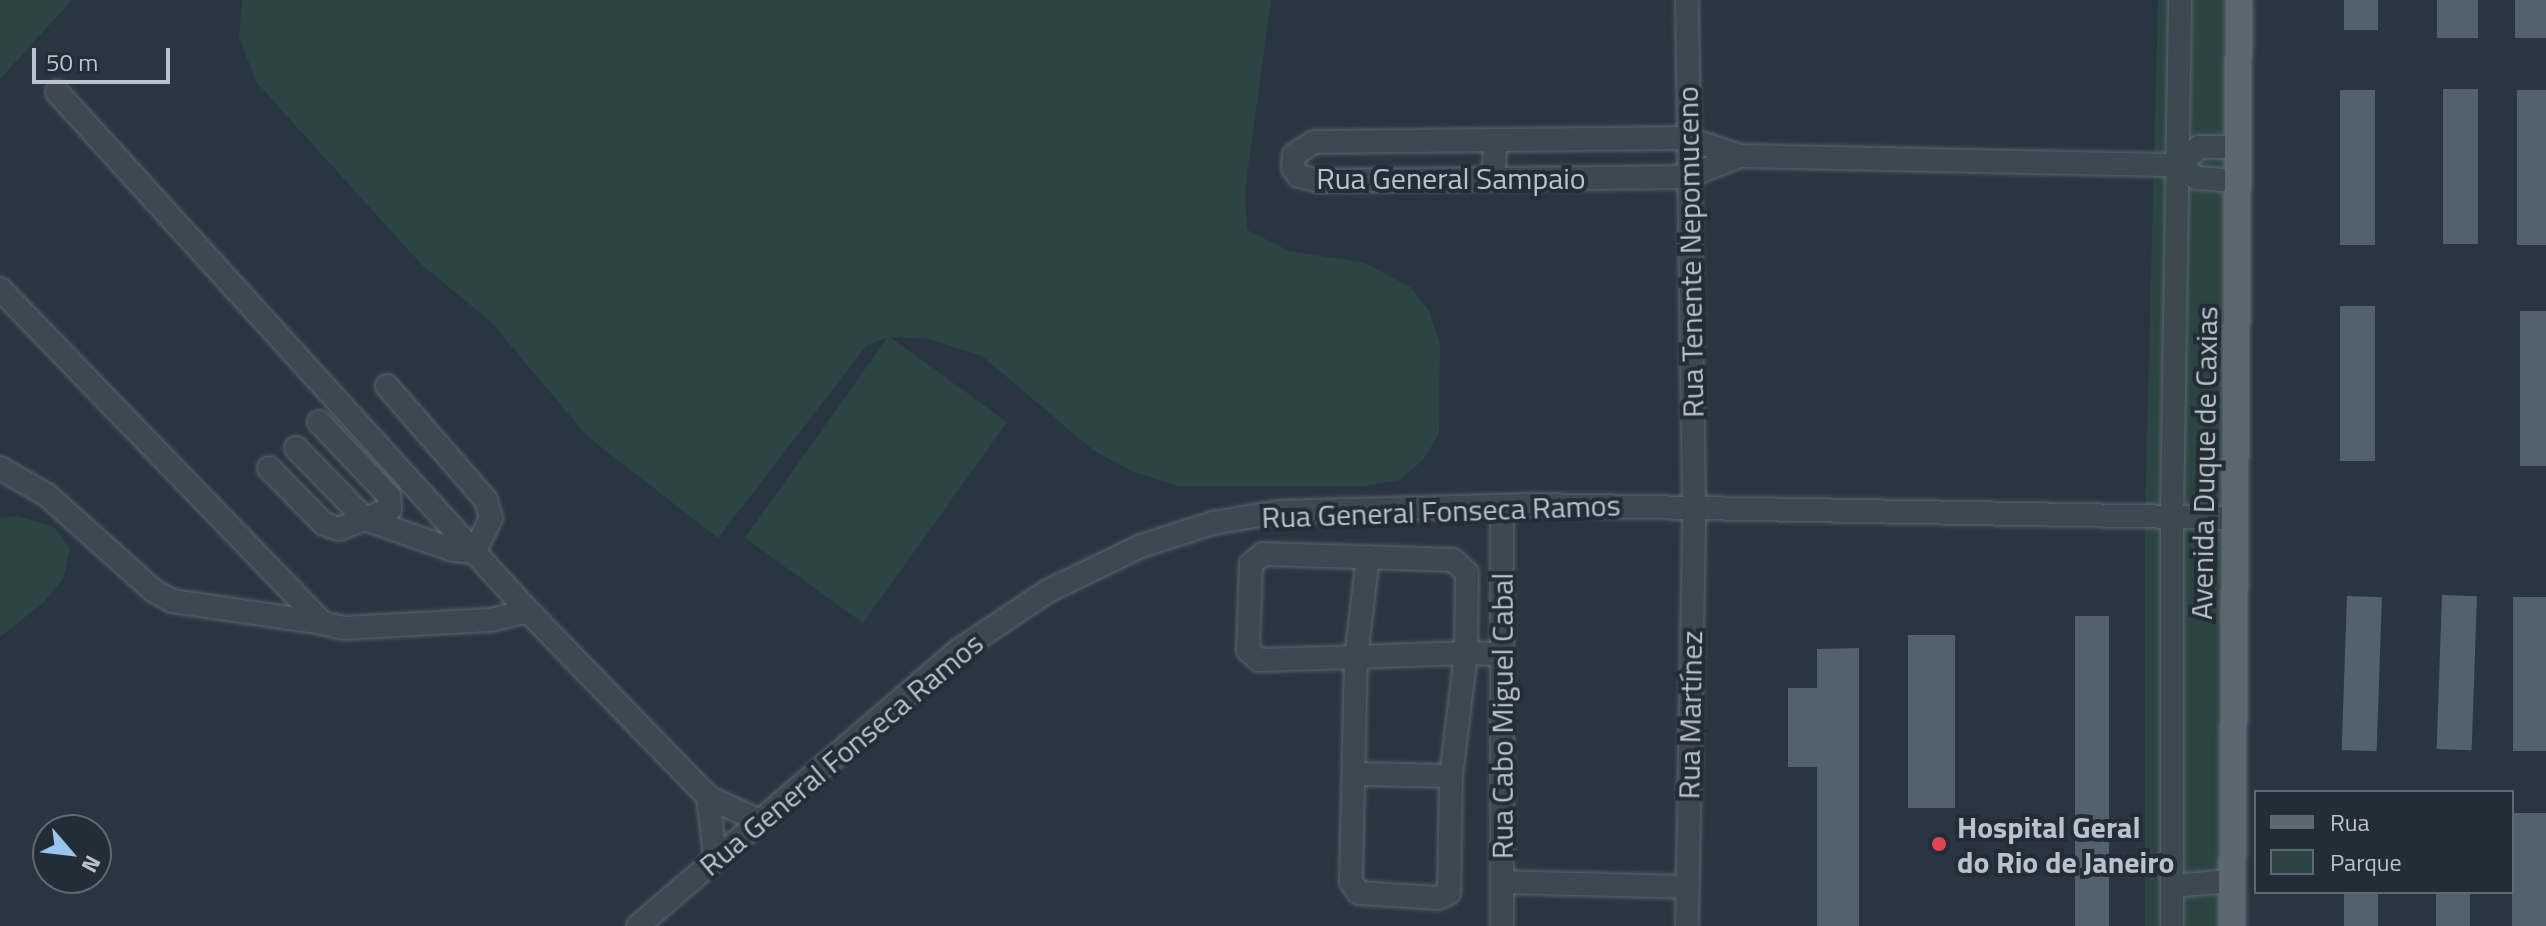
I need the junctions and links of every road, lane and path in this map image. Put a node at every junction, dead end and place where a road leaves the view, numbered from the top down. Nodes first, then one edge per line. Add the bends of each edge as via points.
1 (1687, 0) edge
2 (2180, 0) edge
3 (2239, 0) edge
4 (57, 92) dead end
5 (1686, 138) junction
6 (1496, 140) junction
7 (2237, 147) junction
8 (1740, 156) junction
9 (2179, 165) junction
10 (1686, 177) junction
11 (1493, 179) junction
12 (2237, 181) junction
13 (0, 289) edge
14 (387, 386) dead end
15 (319, 422) dead end
16 (296, 448) dead end
17 (0, 468) edge
18 (269, 468) dead end
19 (1694, 504) junction
20 (1502, 506) junction
21 (2172, 516) junction
22 (2234, 518) junction
23 (365, 519) junction
24 (474, 552) junction
25 (1368, 557) junction
26 (528, 611) junction
27 (322, 623) junction
28 (1466, 653) junction
29 (1503, 654) junction
30 (1356, 657) junction
31 (1357, 774) junction
32 (1451, 776) junction
33 (708, 797) junction
34 (760, 821) junction
35 (715, 857) junction
36 (2232, 881) junction
37 (1502, 882) junction
38 (2172, 886) junction
39 (1687, 887) junction
40 (638, 926) edge
41 (1502, 926) edge
42 (1687, 926) edge
43 (2172, 926) edge
44 (2232, 926) edge

1 - 5 street, Rua Tenente Nepomuceno
2 - 9 street
3 - 7 main road, Avenida Duque de Caxias
4 - 24 street
5 - 6 street, Rua General Sampaio
5 - 8 street, Rua General Sampaio
5 - 10 street, Rua Tenente Nepomuceno
6 - 11 street
6 - 11 street, Rua General Sampaio via 1314,142 1294,155 1293,168 1319,181
7 - 9 street, Rua General Sampaio via 2199,147
7 - 12 main road, Avenida Duque de Caxias
8 - 9 street, Rua General Sampaio
8 - 10 street, Rua General Sampaio
9 - 12 street, Rua General Sampaio via 2197,178
9 - 21 street
10 - 11 street, Rua General Sampaio
10 - 19 street, Rua Tenente Nepomuceno
12 - 22 main road, Avenida Duque de Caxias
13 - 27 street
14 - 24 street via 486,500 491,518
15 - 23 street via 393,502 390,509
16 - 23 street
17 - 27 street via 47,495 154,591 172,601
18 - 23 street via 324,524 339,529
19 - 20 street, Rua General Fonseca Ramos
19 - 21 street, Rua General Fonseca Ramos
19 - 39 street, Rua Martínez
20 - 29 street, Rua Cabo Miguel Cabal
20 - 34 street, Rua General Fonseca Ramos via 1278,512 1213,523 1141,546 1048,591 958,651
21 - 22 street, Rua General Fonseca Ramos
21 - 38 street
22 - 36 main road, Avenida Duque de Caxias
23 - 24 street via 453,550
24 - 26 street
25 - 28 street via 1453,560 1463,565
25 - 30 street
25 - 30 street via 1263,554 1251,564 1251,656
26 - 27 street via 490,620 343,628
26 - 33 street
28 - 29 street
28 - 30 street
28 - 32 street
29 - 37 street, Rua Cabo Miguel Cabal
30 - 31 street
31 - 32 street
31 - 32 street via 1353,888 1359,893 1438,898 1449,893
33 - 34 street
33 - 35 street
34 - 35 street, Rua General Fonseca Ramos
35 - 40 street, Rua General Fonseca Ramos
36 - 38 street
36 - 44 main road, Avenida Duque de Caxias
37 - 39 street
37 - 41 street, Rua Cabo Miguel Cabal
38 - 43 street
39 - 42 street, Rua Martínez

